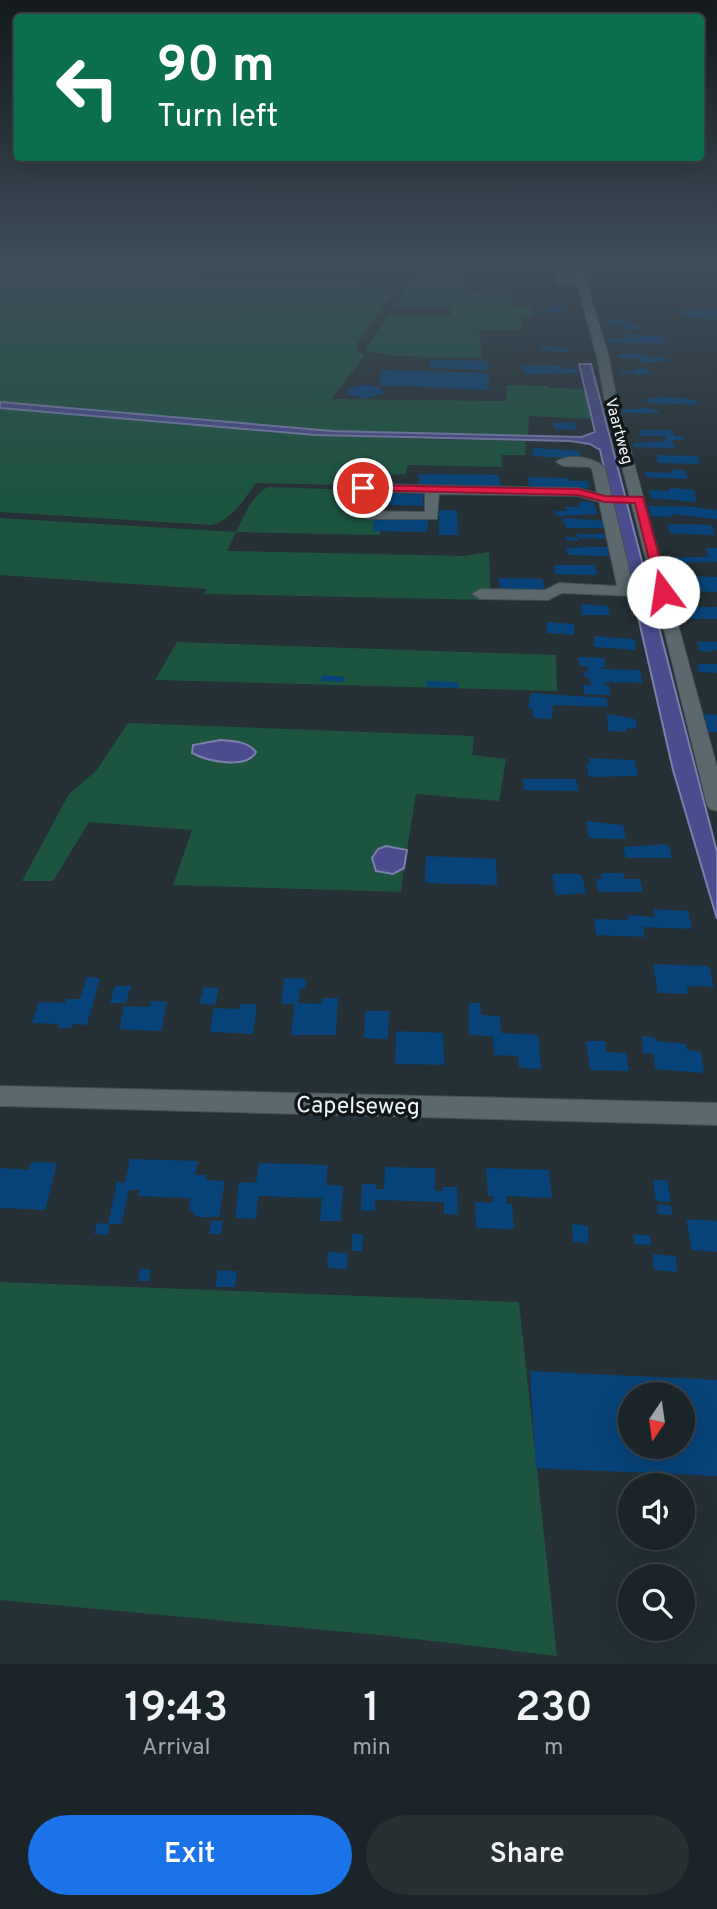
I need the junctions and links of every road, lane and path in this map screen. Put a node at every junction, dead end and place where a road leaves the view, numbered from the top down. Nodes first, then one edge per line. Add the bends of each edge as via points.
1 (598, 343) edge
2 (564, 462) dead end
3 (514, 475) dead end
4 (363, 488) dead end
5 (432, 489) junction
6 (516, 491) junction
7 (543, 498) dead end
8 (621, 499) junction
9 (367, 515) dead end
10 (629, 591) junction
11 (656, 592) junction
12 (480, 594) dead end
13 (717, 805) edge
14 (0, 1096) edge
15 (717, 1114) edge

1 - 8 street, Vaartweg via 610,397
2 - 8 street, Vaartweg via 592,463
3 - 6 street
4 - 5 street via 404,484
5 - 6 street
5 - 9 street via 432,522
6 - 8 street via 578,492
7 - 8 street
8 - 10 street, Vaartweg
8 - 11 street, Vaartweg
10 - 11 street
10 - 12 street via 559,588 548,595
11 - 13 street, Vaartweg
14 - 15 street, Capelseweg

